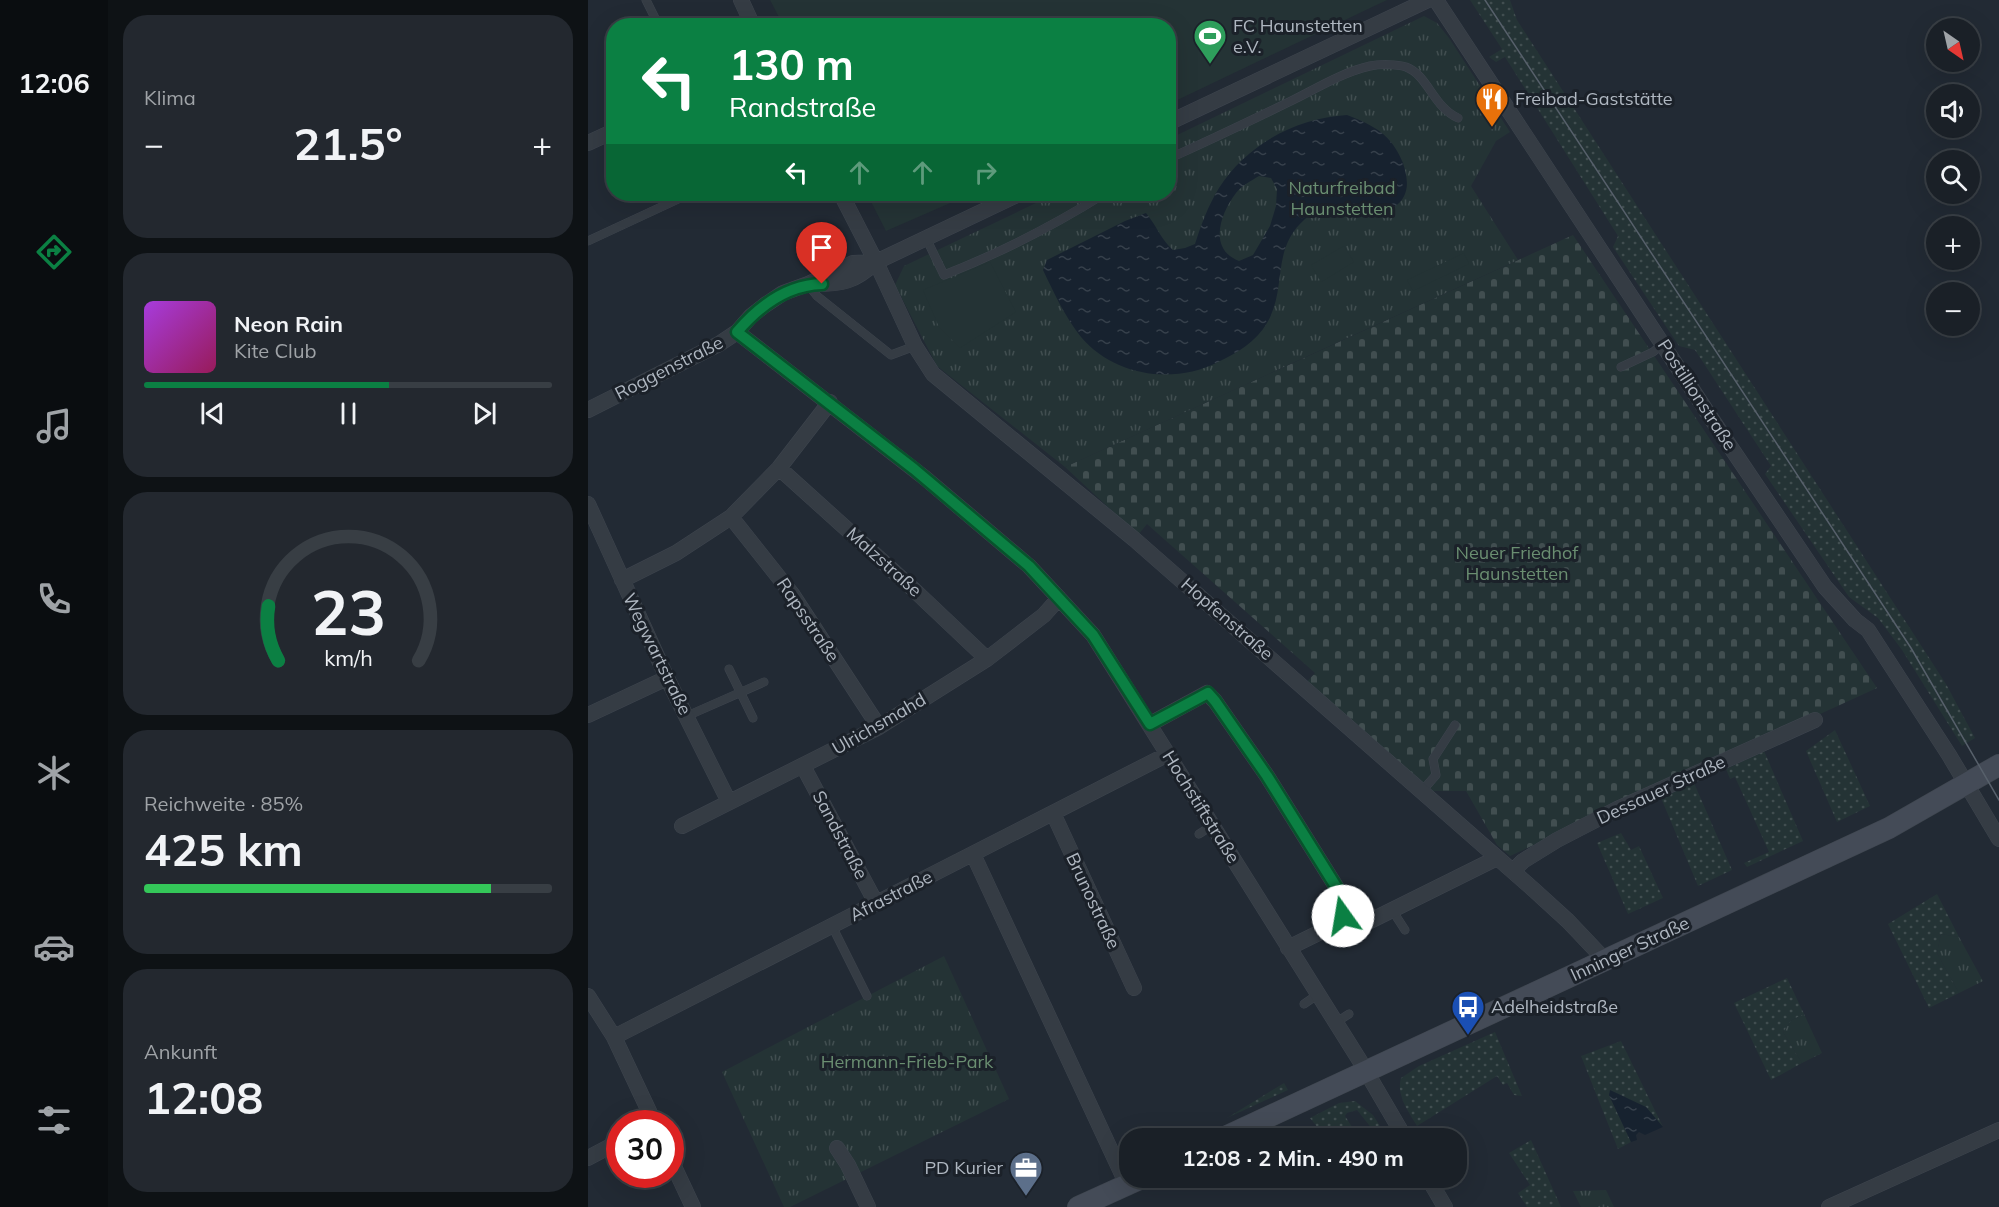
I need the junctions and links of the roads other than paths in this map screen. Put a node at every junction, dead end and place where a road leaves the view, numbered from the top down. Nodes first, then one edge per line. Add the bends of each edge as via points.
1 (646, 0) edge
2 (741, 0) edge
3 (1428, 0) edge
4 (1436, 0) edge
5 (655, 18) edge
6 (749, 18) edge
7 (1458, 118) dead end
8 (1176, 119) edge
9 (606, 134) edge
10 (588, 143) edge
11 (1176, 155) edge
12 (674, 201) edge
13 (845, 201) edge
14 (991, 201) edge
15 (1092, 201) edge
16 (926, 238) junction
17 (588, 241) edge
18 (876, 261) junction
19 (808, 284) junction
20 (737, 332) junction
21 (1663, 345) junction
22 (915, 346) junction
23 (1622, 367) dead end
24 (830, 402) junction
25 (588, 410) edge
26 (779, 468) junction
27 (588, 504) edge
28 (731, 517) junction
29 (622, 580) junction
30 (1059, 598) junction
31 (987, 659) junction
32 (729, 669) dead end
33 (667, 678) junction
34 (764, 682) dead end
35 (741, 693) junction
36 (588, 716) edge
37 (687, 716) junction
38 (753, 718) dead end
39 (1815, 720) dead end
40 (1150, 724) junction
41 (1455, 725) dead end
42 (879, 728) junction
43 (1168, 754) junction
44 (1999, 765) edge
45 (803, 766) junction
46 (1966, 783) junction
47 (1422, 791) junction
48 (729, 802) junction
49 (1053, 813) junction
50 (1213, 825) junction
51 (682, 826) dead end
52 (1199, 834) dead end
53 (1999, 838) edge
54 (973, 854) junction
55 (1497, 858) junction
56 (1513, 871) junction
57 (876, 903) junction
58 (1392, 910) junction
59 (1341, 922) junction
60 (832, 926) junction
61 (1405, 930) dead end
62 (1288, 948) junction
63 (1605, 960) junction
64 (1134, 988) dead end
65 (1317, 995) junction
66 (588, 996) edge
67 (867, 996) dead end
68 (1304, 1004) dead end
69 (1349, 1014) dead end
70 (1335, 1023) junction
71 (614, 1038) junction
72 (1367, 1072) junction
73 (649, 1110) edge
74 (1245, 1128) edge
75 (1399, 1128) edge
76 (1999, 1130) edge
77 (606, 1148) edge
78 (837, 1148) dead end
79 (1119, 1151) edge
80 (588, 1158) edge
81 (684, 1188) edge
82 (1121, 1188) edge
83 (1434, 1188) edge
84 (1089, 1205) edge
85 (693, 1207) edge
86 (868, 1207) edge
87 (1444, 1207) edge
88 (1829, 1207) edge

1 - 5 lane
2 - 6 street
3 - 8 street
4 - 21 street, Postillionstraße
7 - 11 lane via 1444,109 1408,68 1370,66
9 - 10 street
12 - 17 lane
13 - 18 street, Hopfenstraße
14 - 16 street, Roggenstraße
15 - 16 lane via 1002,251 944,275
16 - 18 street, Roggenstraße
18 - 19 street, Roggenstraße via 853,263
18 - 22 street, Hopfenstraße
19 - 20 street, Roggenstraße via 765,305
19 - 22 lane via 817,296 891,355
20 - 24 street, Hochstiftstraße
20 - 25 street, Roggenstraße via 713,348
21 - 23 lane
21 - 46 street, Postillionstraße via 1825,587 1868,630
22 - 47 street, Hopfenstraße via 933,374 1134,539
24 - 26 street
24 - 30 street, Hochstiftstraße via 1029,566
26 - 28 street
26 - 31 street, Malzstraße
27 - 29 street, Wegwartstraße
28 - 29 street via 675,553
28 - 42 street, Rapsstraße via 792,594
29 - 33 street, Wegwartstraße
30 - 31 street, Ulrichsmahd via 1044,615
30 - 40 street, Hochstiftstraße via 1093,635
31 - 42 street, Ulrichsmahd
32 - 35 lane
33 - 36 street
33 - 37 street, Wegwartstraße
34 - 35 lane
35 - 37 lane
35 - 38 lane
37 - 48 street, Wegwartstraße
39 - 56 street, Dessauer Straße via 1617,809 1557,840
40 - 43 street, Hochstiftstraße
40 - 59 street via 1208,693 1267,776 1345,901
41 - 47 lane via 1433,759 1436,775
42 - 45 street, Ulrichsmahd
43 - 49 street, Afrastraße via 1137,776
43 - 50 street, Hochstiftstraße
44 - 46 main road, Inninger Straße
45 - 48 street, Ulrichsmahd
45 - 57 street, Sandstraße
46 - 53 street, Postillionstraße
46 - 63 main road, Inninger Straße via 1889,828
47 - 55 street, Hopfenstraße
48 - 51 street, Ulrichsmahd
49 - 54 street, Afrastraße
49 - 64 street, Brunostraße via 1075,850 1129,966
50 - 52 lane
50 - 62 street, Hochstiftstraße
54 - 57 street, Afrastraße
54 - 79 street
55 - 56 street, Hopfenstraße
55 - 58 street
56 - 63 street, Hopfenstraße
57 - 60 street, Afrastraße
58 - 59 street via 1358,924
58 - 61 lane
59 - 62 street
60 - 67 lane
60 - 71 street, Afrastraße
62 - 65 street, Hochstiftstraße
63 - 72 main road, Inninger Straße
65 - 68 lane
65 - 70 street, Hochstiftstraße
66 - 71 street
69 - 70 lane
70 - 72 street, Hochstiftstraße
71 - 73 street
72 - 74 main road, Inninger Straße
72 - 75 street, Hochstiftstraße
76 - 88 street
77 - 80 street
78 - 86 street
81 - 85 street
82 - 84 main road
83 - 87 street

